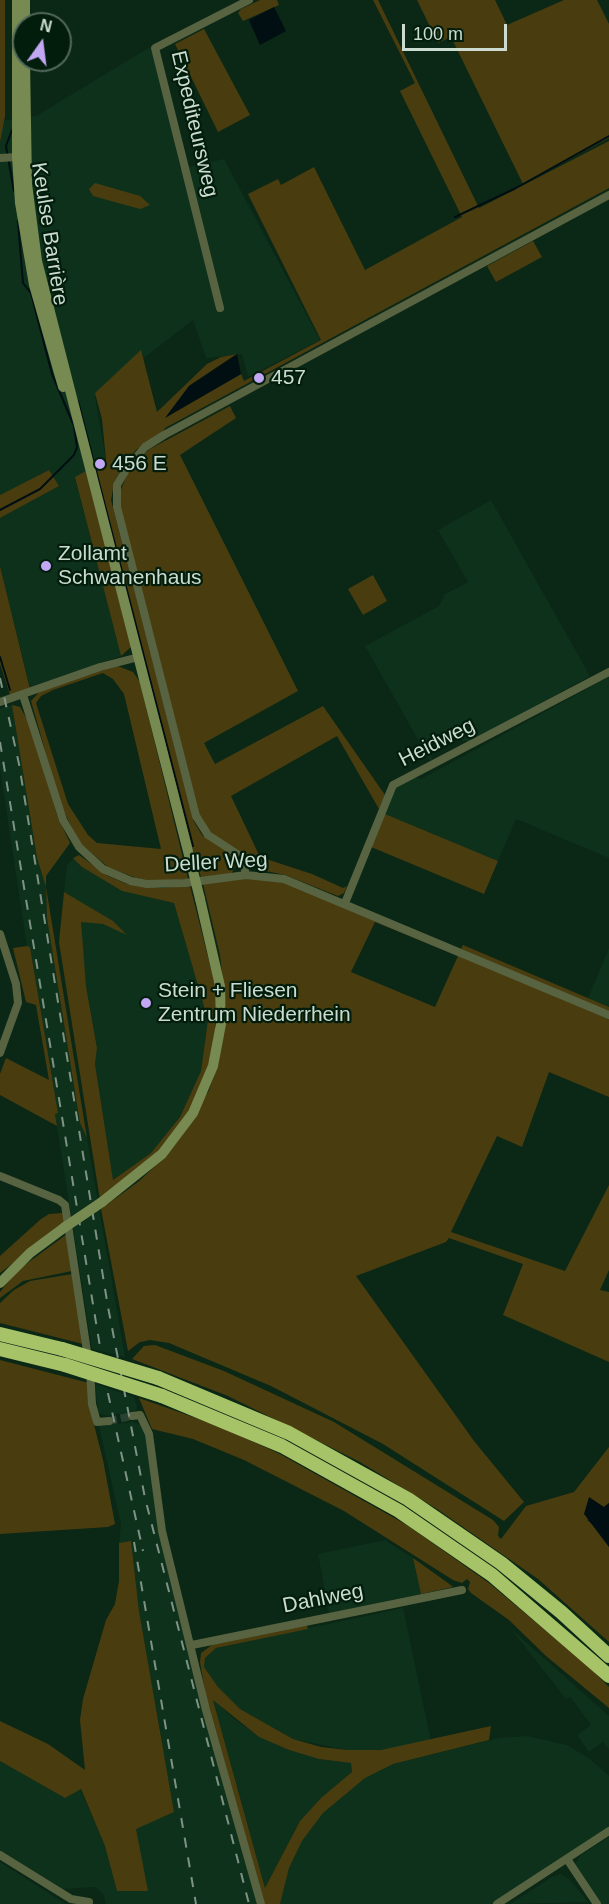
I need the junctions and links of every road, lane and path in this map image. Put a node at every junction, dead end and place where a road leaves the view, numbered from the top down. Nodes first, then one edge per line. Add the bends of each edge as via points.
1 (17, 0) edge
2 (249, 0) edge
3 (25, 72) edge
4 (17, 157) junction
5 (0, 158) edge
6 (609, 195) edge
7 (220, 308) dead end
8 (82, 432) junction
9 (139, 657) junction
10 (609, 672) edge
11 (23, 694) junction
12 (0, 702) edge
13 (246, 875) junction
14 (345, 903) junction
15 (0, 934) edge
16 (609, 1015) edge
17 (0, 1053) edge
18 (0, 1176) edge
19 (0, 1283) edge
20 (0, 1334) edge
21 (0, 1349) edge
22 (132, 1416) dead end
23 (109, 1420) dead end
24 (462, 1590) dead end
25 (192, 1645) junction
26 (609, 1656) edge
27 (609, 1676) edge
28 (609, 1831) edge
29 (0, 1855) edge
30 (567, 1859) junction
31 (89, 1902) dead end
32 (261, 1904) edge
33 (497, 1904) edge
34 (597, 1904) edge

1 - 4 main road, Keulse Barrière
2 - 7 street, Expediteursweg via 155,48
3 - 8 main road, Keulse Barrière via 29,209 37,261
4 - 5 street
4 - 8 main road, Keulse Barrière via 20,203 34,285 54,361
6 - 13 street via 164,435 145,447 117,485 117,507 196,816 208,835 242,857
8 - 9 main road, Keulse Barrière
9 - 11 street
9 - 19 main road, Keulse Barrière, bridge via 220,986 220,1024 213,1066 193,1113 167,1148 144,1171 30,1253
10 - 14 street, Heidweg via 393,785
11 - 12 street
11 - 13 street, Deller Weg via 63,820 90,858 116,875 147,884
13 - 14 street, Deller Weg via 284,879
14 - 16 street, Deller Weg
15 - 17 street via 18,1003
18 - 23 street via 65,1205 92,1404 97,1422
20 - 26 highway, bridge via 158,1378 281,1429 408,1499 501,1563
21 - 27 highway, bridge via 162,1396 282,1446 399,1511 492,1575
22 - 25 street via 140,1415 146,1426 162,1531
24 - 25 street, Dahlweg
25 - 32 street via 206,1710
28 - 30 street
29 - 31 street via 71,1899
30 - 33 street
30 - 34 street

